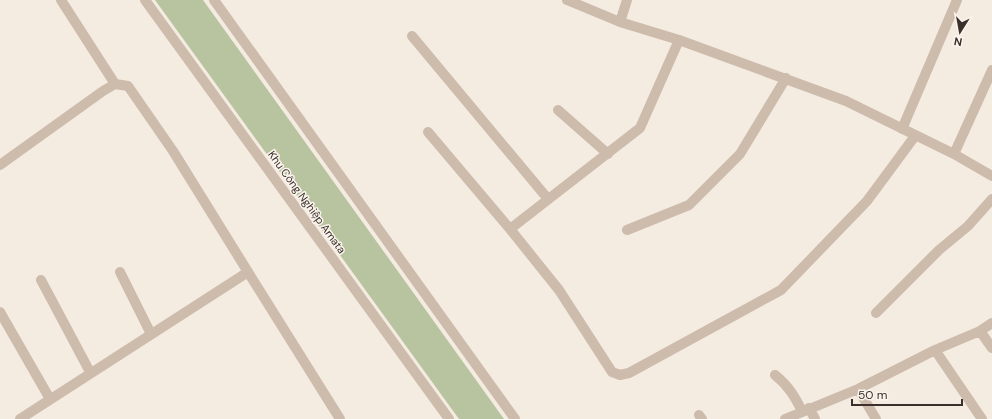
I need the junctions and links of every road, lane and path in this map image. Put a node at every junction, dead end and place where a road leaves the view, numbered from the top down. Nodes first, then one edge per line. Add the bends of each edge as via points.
1 (61, 0) edge
2 (145, 0) edge
3 (214, 0) edge
4 (567, 0) edge
5 (627, 0) edge
6 (957, 0) edge
7 (620, 22) junction
8 (412, 36) dead end
9 (679, 40) junction
10 (992, 70) edge
11 (786, 78) junction
12 (115, 84) junction
13 (558, 110) dead end
14 (902, 129) junction
15 (428, 132) dead end
16 (914, 136) junction
17 (608, 154) junction
18 (954, 154) junction
19 (0, 165) edge
20 (992, 176) edge
21 (548, 199) junction
22 (992, 200) edge
23 (510, 229) junction
24 (627, 230) dead end
25 (120, 272) dead end
26 (248, 272) junction
27 (41, 280) dead end
28 (0, 312) edge
29 (876, 312) dead end
30 (992, 323) edge
31 (980, 331) junction
32 (151, 334) junction
33 (992, 348) edge
34 (935, 350) junction
35 (90, 372) junction
36 (775, 375) dead end
37 (858, 389) junction
38 (50, 399) junction
39 (805, 409) junction
40 (335, 417) edge
41 (20, 419) edge
42 (448, 419) edge
43 (515, 419) edge
44 (785, 419) edge
45 (815, 419) edge
46 (876, 419) edge
47 (982, 419) edge

1 - 12 street
2 - 42 street, Khu Công Nghiệp Amata
3 - 43 street
4 - 7 street
5 - 7 street
6 - 14 street
7 - 9 street
8 - 21 street
9 - 11 street
9 - 17 street via 640,128
10 - 18 street
11 - 14 street via 846,101
11 - 24 street via 740,154 689,204
12 - 19 street
12 - 26 street via 128,86 173,151
13 - 17 street
14 - 16 street
15 - 23 street
16 - 18 street
16 - 23 street via 867,201 781,290 629,373 620,375 612,372 559,290
17 - 21 street
18 - 20 street
21 - 23 street
22 - 29 street via 968,226 939,250
25 - 32 street
26 - 32 street
26 - 40 street
27 - 35 street
28 - 38 street
30 - 31 street
31 - 33 street
31 - 34 street
32 - 35 street
34 - 37 street
34 - 47 street
35 - 38 street
36 - 39 street via 783,381
37 - 39 street
37 - 46 street
38 - 41 street
39 - 44 street
39 - 45 street

